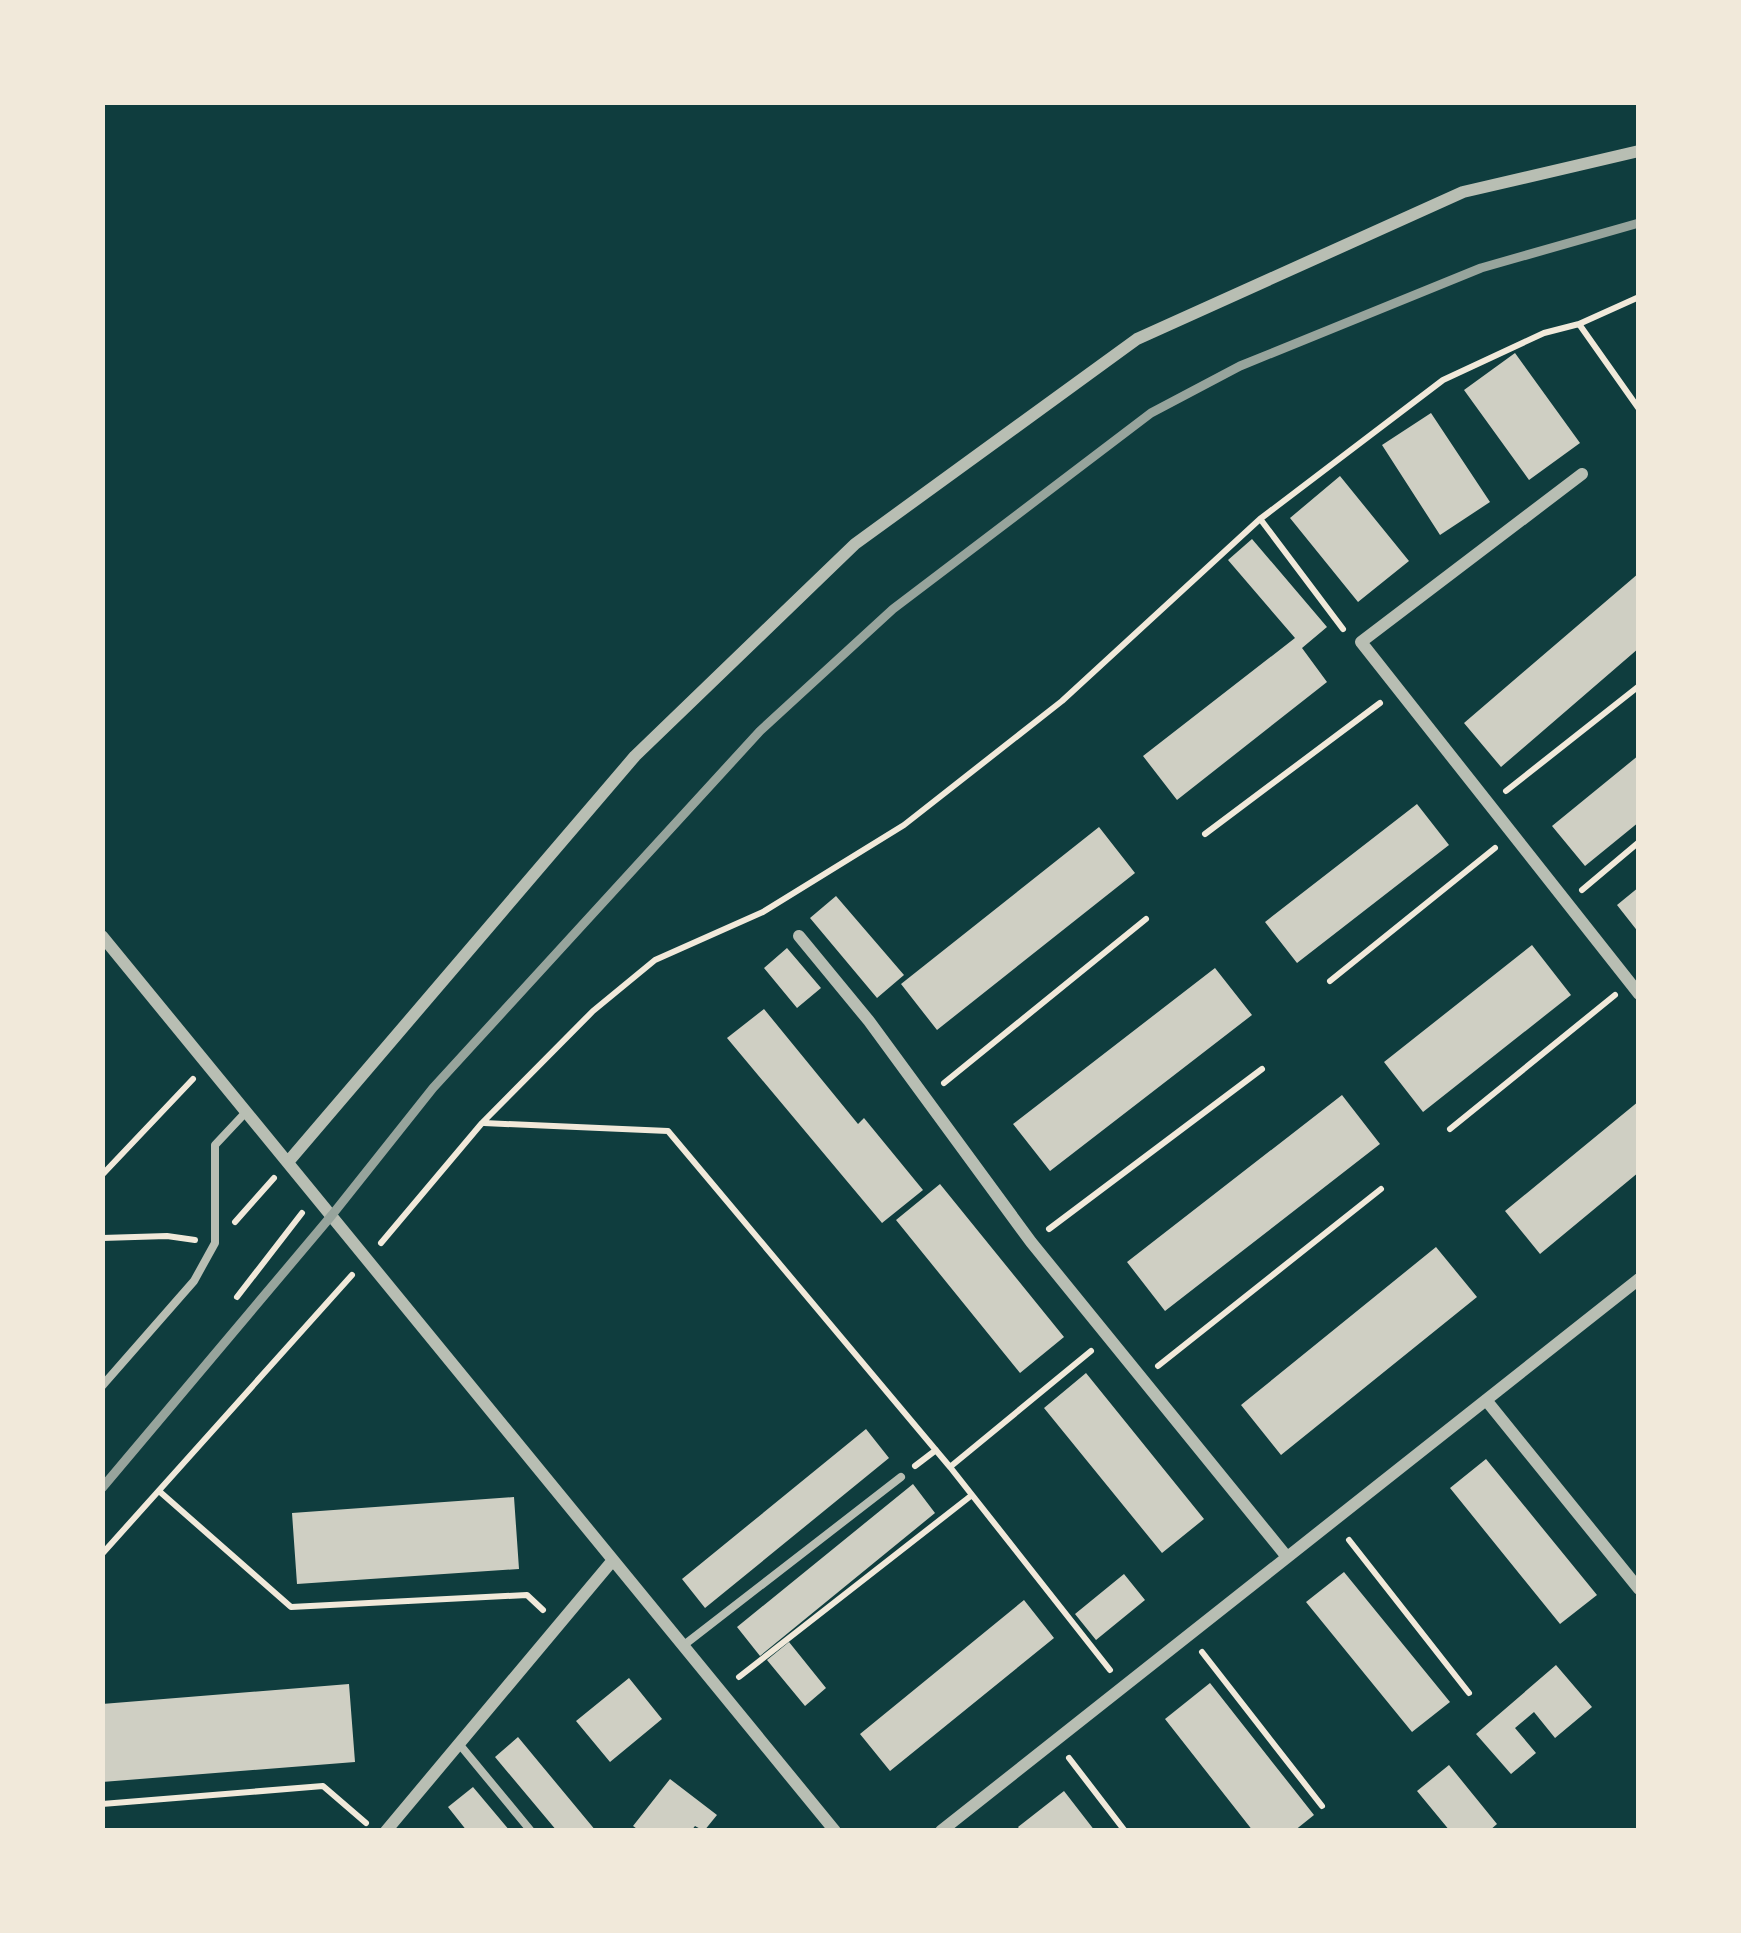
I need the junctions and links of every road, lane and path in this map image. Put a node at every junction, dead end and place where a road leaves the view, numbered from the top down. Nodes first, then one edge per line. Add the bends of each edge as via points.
1 (1639, 151) edge
2 (1639, 297) edge
3 (1580, 324) junction
4 (1639, 409) edge
5 (1582, 473) dead end
6 (1260, 520) junction
7 (1361, 642) junction
8 (1639, 686) edge
9 (1398, 689) junction
10 (1490, 805) junction
11 (1205, 834) dead end
12 (1513, 834) junction
13 (1639, 842) edge
14 (1567, 903) junction
15 (1146, 919) dead end
16 (102, 936) edge
17 (799, 936) dead end
18 (1330, 981) dead end
19 (1634, 988) edge
20 (208, 1064) junction
21 (1262, 1069) dead end
22 (925, 1099) junction
23 (247, 1111) junction
24 (482, 1123) junction
25 (1450, 1129) dead end
26 (288, 1162) junction
27 (102, 1175) edge
28 (268, 1184) dead end
29 (1381, 1189) dead end
30 (316, 1196) junction
31 (102, 1238) edge
32 (1031, 1242) junction
33 (215, 1244) junction
34 (367, 1259) junction
35 (1639, 1279) edge
36 (237, 1297) dead end
37 (1108, 1337) junction
38 (1142, 1378) junction
39 (102, 1385) edge
40 (1486, 1400) junction
41 (950, 1467) junction
42 (901, 1477) dead end
43 (159, 1491) junction
44 (972, 1495) junction
45 (1334, 1520) junction
46 (102, 1554) edge
47 (1287, 1557) junction
48 (613, 1559) junction
49 (1639, 1589) edge
50 (558, 1624) junction
51 (1189, 1635) junction
52 (682, 1646) junction
53 (1123, 1687) junction
54 (721, 1692) junction
55 (1469, 1693) dead end
56 (1055, 1741) junction
57 (459, 1744) junction
58 (102, 1804) edge
59 (1322, 1806) dead end
60 (375, 1831) edge
61 (386, 1831) edge
62 (531, 1831) edge
63 (835, 1831) edge
64 (941, 1831) edge
65 (1125, 1831) edge

1 - 26 street via 1463,192 1137,339 856,544 634,756
2 - 3 path
3 - 4 path
3 - 6 path via 1443,380
5 - 7 street
6 - 7 path via 1341,628
6 - 24 path via 1062,701 904,824 763,912 655,960
7 - 9 street
8 - 10 path
9 - 10 street
9 - 11 path
10 - 12 street
12 - 14 street
12 - 18 path
13 - 14 path
14 - 19 street
15 - 22 path
16 - 20 street
17 - 22 street
19 - 25 path
20 - 23 street
20 - 27 path
21 - 32 path
22 - 32 street
23 - 26 street
23 - 33 lane via 214,1145
24 - 34 path
24 - 41 path via 668,1131
26 - 30 street
28 - 33 path
29 - 38 path
30 - 34 street
30 - 36 path
31 - 33 path
32 - 37 street
33 - 39 lane via 194,1281
34 - 43 path
34 - 48 street
35 - 40 street
37 - 38 street
37 - 41 path
38 - 47 street
40 - 45 street
40 - 49 street
41 - 44 path
42 - 52 lane
43 - 46 path
43 - 50 path via 291,1606 527,1595
44 - 53 path
44 - 54 path
45 - 47 street
45 - 55 path
47 - 51 street
48 - 50 street
48 - 52 street
50 - 57 street
51 - 53 street
51 - 59 path
52 - 54 street
53 - 56 street
54 - 63 street
56 - 64 street
56 - 65 path
57 - 61 street
57 - 62 lane
58 - 60 path via 323,1786

